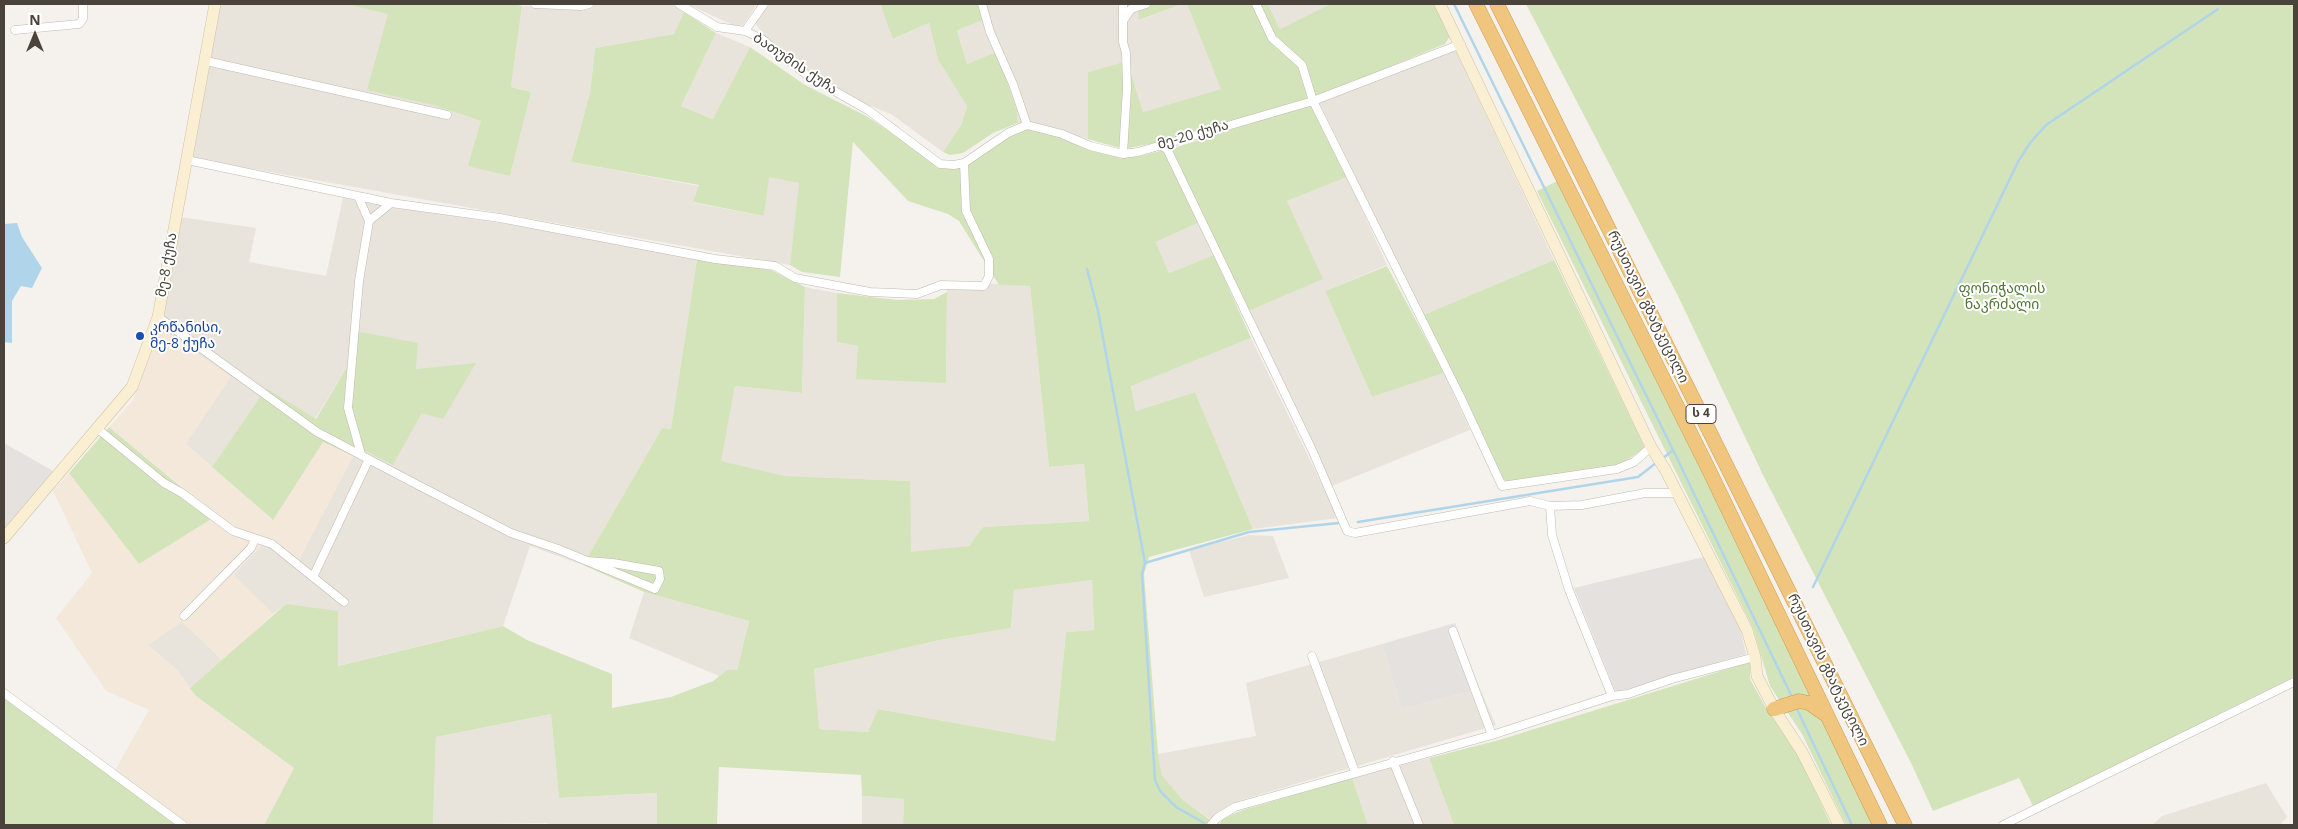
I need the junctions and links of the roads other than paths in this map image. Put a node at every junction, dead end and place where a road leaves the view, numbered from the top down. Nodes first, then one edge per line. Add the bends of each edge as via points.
1 (83, 4) edge
2 (215, 4) edge
3 (535, 4) edge
4 (589, 4) edge
5 (679, 4) edge
6 (764, 4) edge
7 (982, 4) edge
8 (1123, 4) edge
9 (1146, 4) edge
10 (1256, 4) edge
11 (1440, 4) edge
12 (1476, 4) edge
13 (1497, 4) edge
14 (1123, 21) junction
15 (15, 30) dead end
16 (745, 31) junction
17 (1461, 44) junction
18 (206, 61) junction
19 (1313, 101) junction
20 (447, 115) dead end
21 (1027, 126) junction
22 (1160, 145) junction
23 (1123, 154) junction
24 (187, 160) junction
25 (964, 163) junction
26 (358, 196) junction
27 (392, 203) junction
28 (369, 221) junction
29 (158, 316) junction
30 (98, 428) junction
31 (1653, 451) junction
32 (360, 454) junction
33 (369, 459) junction
34 (1677, 493) junction
35 (1550, 506) junction
36 (4, 538) edge
37 (255, 538) junction
38 (587, 561) junction
39 (313, 577) junction
40 (344, 602) dead end
41 (184, 616) dead end
42 (1453, 631) dead end
43 (1312, 656) dead end
44 (1755, 657) junction
45 (1805, 672) junction
46 (2294, 682) edge
47 (4, 693) edge
48 (1612, 696) junction
49 (1799, 701) junction
50 (1779, 708) junction
51 (1826, 715) junction
52 (1492, 735) junction
53 (1393, 762) junction
54 (1355, 772) junction
55 (183, 825) edge
56 (1212, 825) edge
57 (1419, 825) edge
58 (1838, 825) edge
59 (1880, 825) edge
60 (1905, 825) edge
61 (2004, 825) edge

1 - 15 street via 83,19 79,24
2 - 18 street, მე-8 ქუჩა
3 - 4 street
5 - 16 street, ბათუმის ქუჩა via 717,27
6 - 16 street
7 - 21 street
8 - 14 street
9 - 14 street via 1131,9
10 - 19 street via 1272,38 1302,65
11 - 17 street
12 - 45 highway, რუსთავის გზატკეცილი / ს 4 via 1707,466
13 - 60 highway, რუსთავის გზატკეცილი / ს 4
14 - 23 street via 1127,67
16 - 25 street, ბათუმის ქუჩა via 762,39 808,76 868,110 940,164 954,166
17 - 19 street, მე-20 ქუჩა
17 - 31 street
18 - 20 street
18 - 24 street, მე-8 ქუჩა
19 - 22 street, მე-20 ქუჩა
19 - 31 street via 1502,486 1616,469
21 - 23 street, მე-20 ქუჩა
21 - 25 street via 1008,133
22 - 23 street, მე-20 ქუჩა
22 - 35 street via 1167,149 1176,167 1313,452 1347,531 1355,533 1530,501
24 - 26 street
24 - 29 street, მე-8 ქუჩა
25 - 27 street via 966,211 989,259 988,276 984,286 941,285 917,294 870,292 795,278 775,266 715,259 500,218
26 - 27 street
26 - 28 street
27 - 28 street
28 - 32 street via 359,281 348,408
29 - 30 street, მე-8 ქუჩა via 132,388
29 - 32 street via 317,432
30 - 36 street, მე-8 ქუჩა
30 - 37 street via 164,482 233,531
31 - 34 street
32 - 33 street
33 - 38 street via 511,533
33 - 39 street
34 - 35 street via 1645,493 1582,505
34 - 44 street via 1747,630
35 - 48 street via 1552,535 1569,590
37 - 39 street via 272,544
37 - 41 street via 251,548
38 - 38 street via 655,589 660,580 659,571 613,562
39 - 40 street
42 - 52 street
43 - 54 street
44 - 48 street
44 - 50 street via 1757,676
45 - 49 highway
45 - 51 highway, რუსთავის გზატკეცილი / ს 4
46 - 61 street
47 - 55 street
48 - 52 street
49 - 50 highway
49 - 51 highway
50 - 58 street
51 - 59 highway, რუსთავის გზატკეცილი / ს 4
52 - 53 street
53 - 54 street
53 - 57 street
54 - 56 street via 1236,807 1217,818

